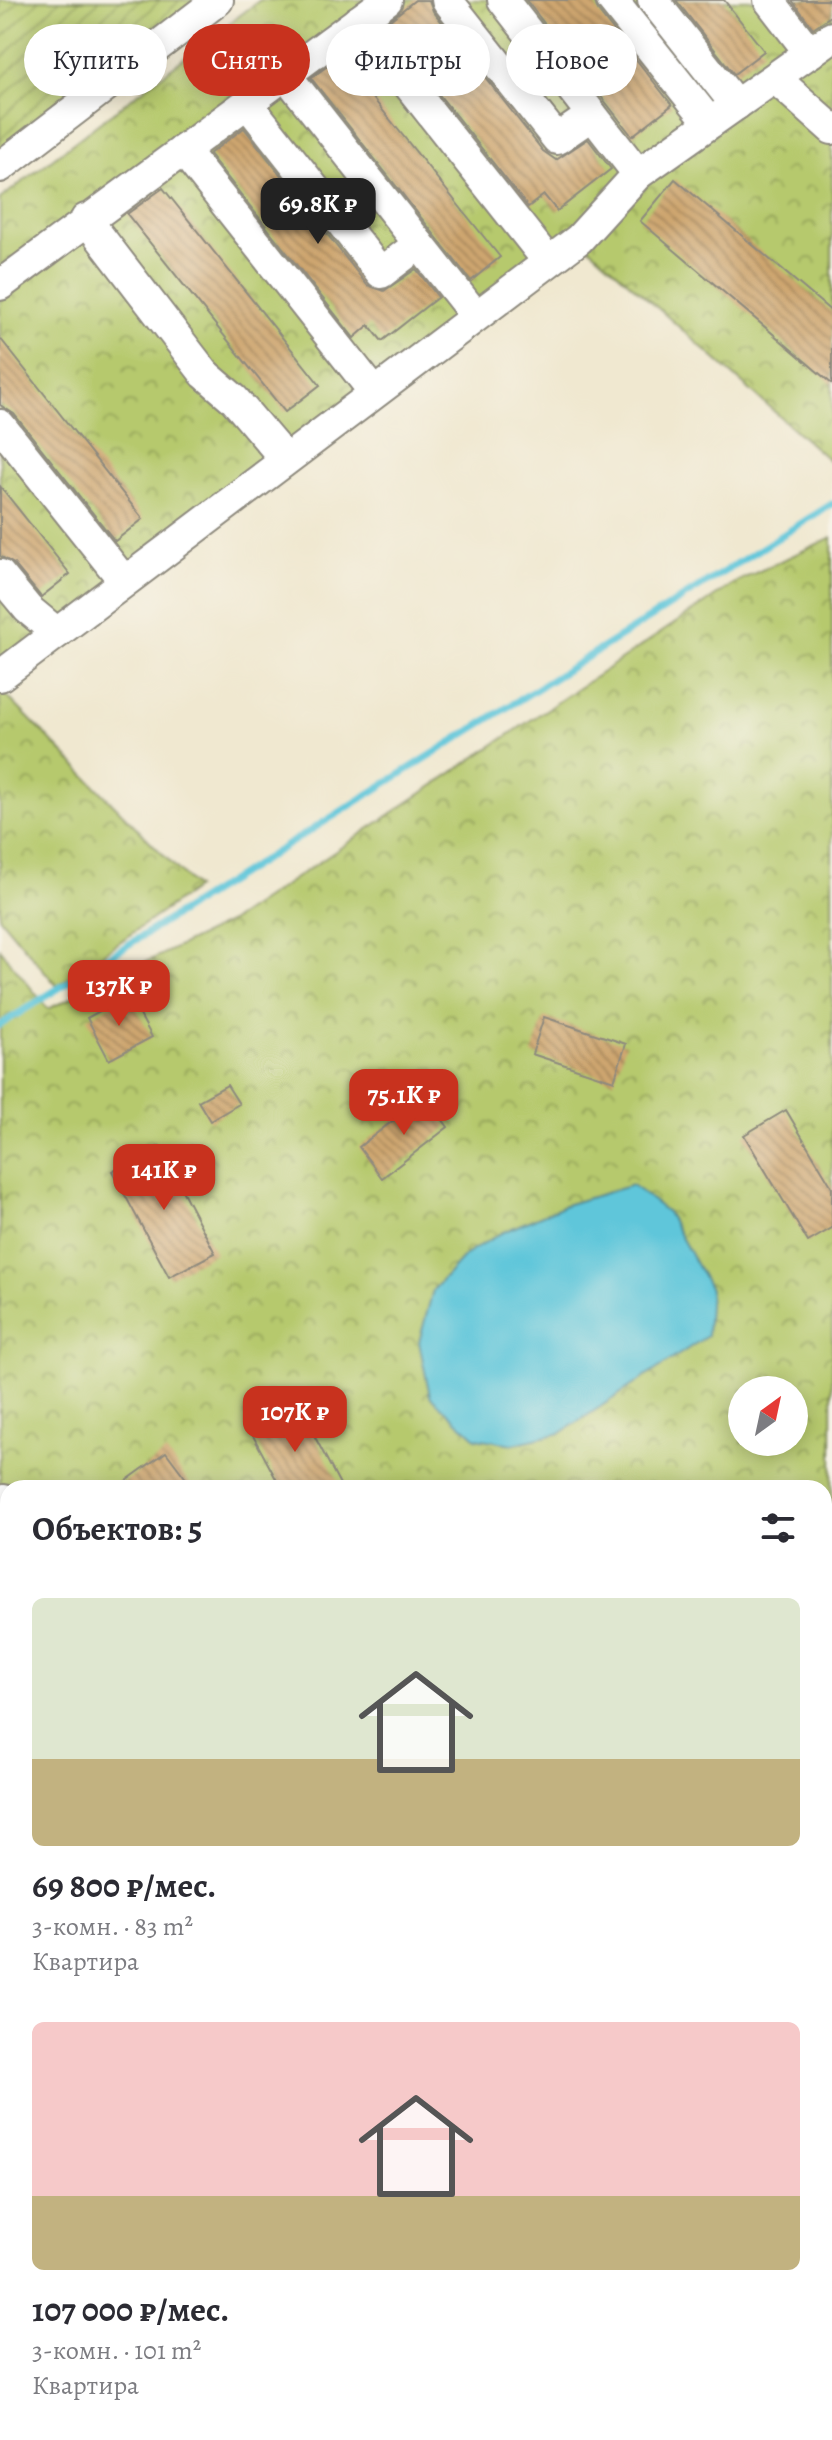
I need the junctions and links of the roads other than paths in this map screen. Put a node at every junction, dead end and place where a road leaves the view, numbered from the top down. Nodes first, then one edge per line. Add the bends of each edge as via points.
1 (218, 0) edge
2 (387, 0) edge
3 (447, 0) edge
4 (503, 0) edge
5 (612, 0) edge
6 (653, 0) edge
7 (769, 0) edge
8 (358, 21) junction
9 (821, 45) edge
10 (310, 57) edge
11 (775, 78) junction
12 (257, 96) edge
13 (303, 96) edge
14 (247, 103) junction
15 (736, 105) junction
16 (592, 115) junction
17 (710, 123) junction
18 (832, 129) edge
19 (183, 150) junction
20 (0, 167) edge
21 (638, 174) junction
22 (86, 219) junction
23 (419, 244) junction
24 (547, 260) junction
25 (0, 285) edge
26 (475, 315) junction
27 (374, 392) junction
28 (0, 425) edge
29 (285, 459) junction
30 (0, 575) edge
31 (124, 581) junction
32 (57, 633) junction
33 (0, 676) edge

1 - 20 street
2 - 8 street
3 - 16 street via 557,139
4 - 16 street
5 - 17 street
6 - 15 street
7 - 9 street
8 - 10 street
8 - 24 street
9 - 11 street
11 - 15 street
11 - 18 street
12 - 14 street
13 - 23 street
14 - 19 street
14 - 23 street via 381,273
15 - 17 street
16 - 21 street
17 - 21 street
19 - 22 street
19 - 27 street
21 - 24 street via 579,239
22 - 25 street
22 - 29 street via 205,374
23 - 26 street
24 - 26 street
26 - 27 street
27 - 29 street
28 - 31 street
29 - 31 street
30 - 32 street
31 - 32 street
32 - 33 street

